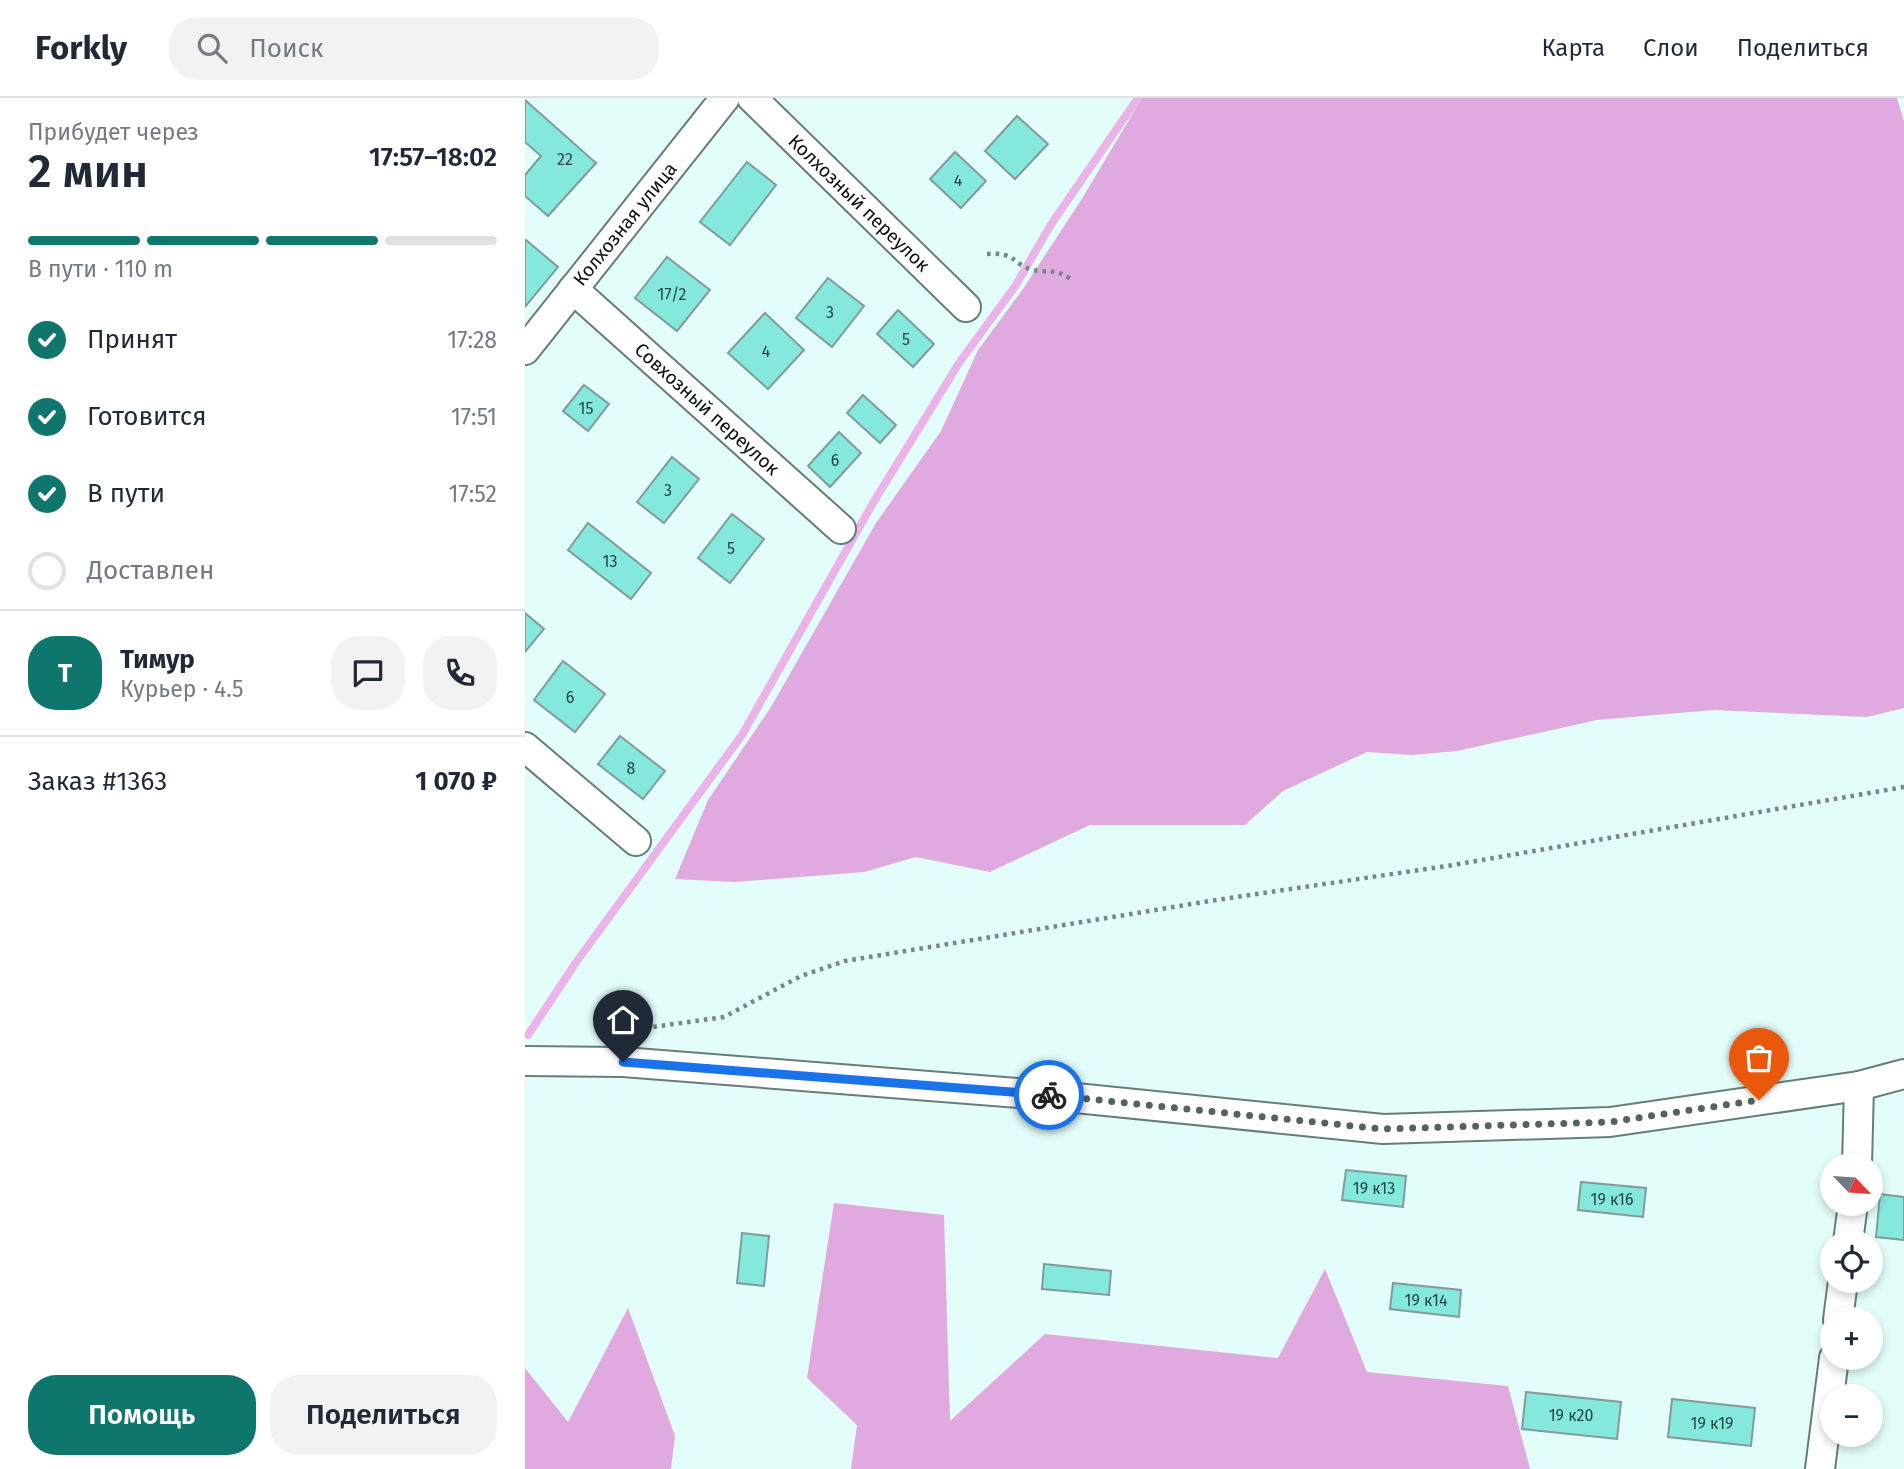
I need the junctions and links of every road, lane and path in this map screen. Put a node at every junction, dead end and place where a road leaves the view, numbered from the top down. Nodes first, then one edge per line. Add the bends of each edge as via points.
1 (725, 98) edge
2 (752, 98) edge
3 (987, 254) dead end
4 (1071, 279) dead end
5 (573, 289) junction
6 (967, 307) dead end
7 (525, 350) edge
8 (841, 529) dead end
9 (525, 747) edge
10 (1904, 787) edge
11 (636, 841) dead end
12 (525, 1061) edge
13 (623, 1062) junction
14 (1904, 1074) edge
15 (1859, 1086) junction
16 (1857, 1153) edge
17 (1832, 1370) edge
18 (1820, 1469) edge

1 - 5 street, Колхозная улица
2 - 6 street, Колхозный переулок
3 - 4 path via 1007,253 1033,270 1056,270
5 - 7 street, Колхозная улица
5 - 8 street, Совхозный переулок
9 - 11 street
10 - 13 path via 1453,865 845,961 801,976 724,1017 653,1027 629,1043
12 - 13 street
13 - 15 street via 1056,1096 1383,1129 1610,1122
14 - 15 street
15 - 16 street
17 - 18 street

